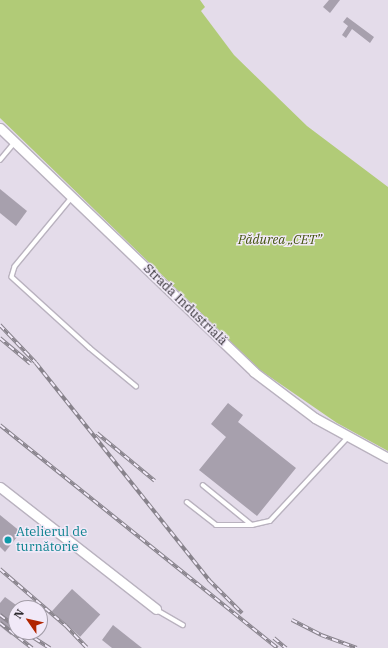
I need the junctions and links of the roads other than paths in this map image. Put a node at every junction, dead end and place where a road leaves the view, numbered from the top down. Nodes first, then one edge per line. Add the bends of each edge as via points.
1 (0, 128) edge
2 (15, 142) junction
3 (0, 160) edge
4 (73, 197) junction
5 (136, 386) dead end
6 (348, 438) junction
7 (388, 458) edge
8 (203, 485) dead end
9 (0, 487) edge
10 (187, 502) dead end
11 (252, 525) junction
12 (156, 609) joint
13 (183, 625) dead end

1 - 2 street, Strada Industrială
2 - 3 lane
2 - 4 street, Strada Industrială
4 - 5 lane via 15,267 12,277
4 - 6 street, Strada Industrială via 254,372 309,414
6 - 7 street, Strada Industrială
6 - 11 lane via 280,514 270,521
8 - 11 lane
9 - 12 street
10 - 11 lane via 216,525
12 - 13 lane

